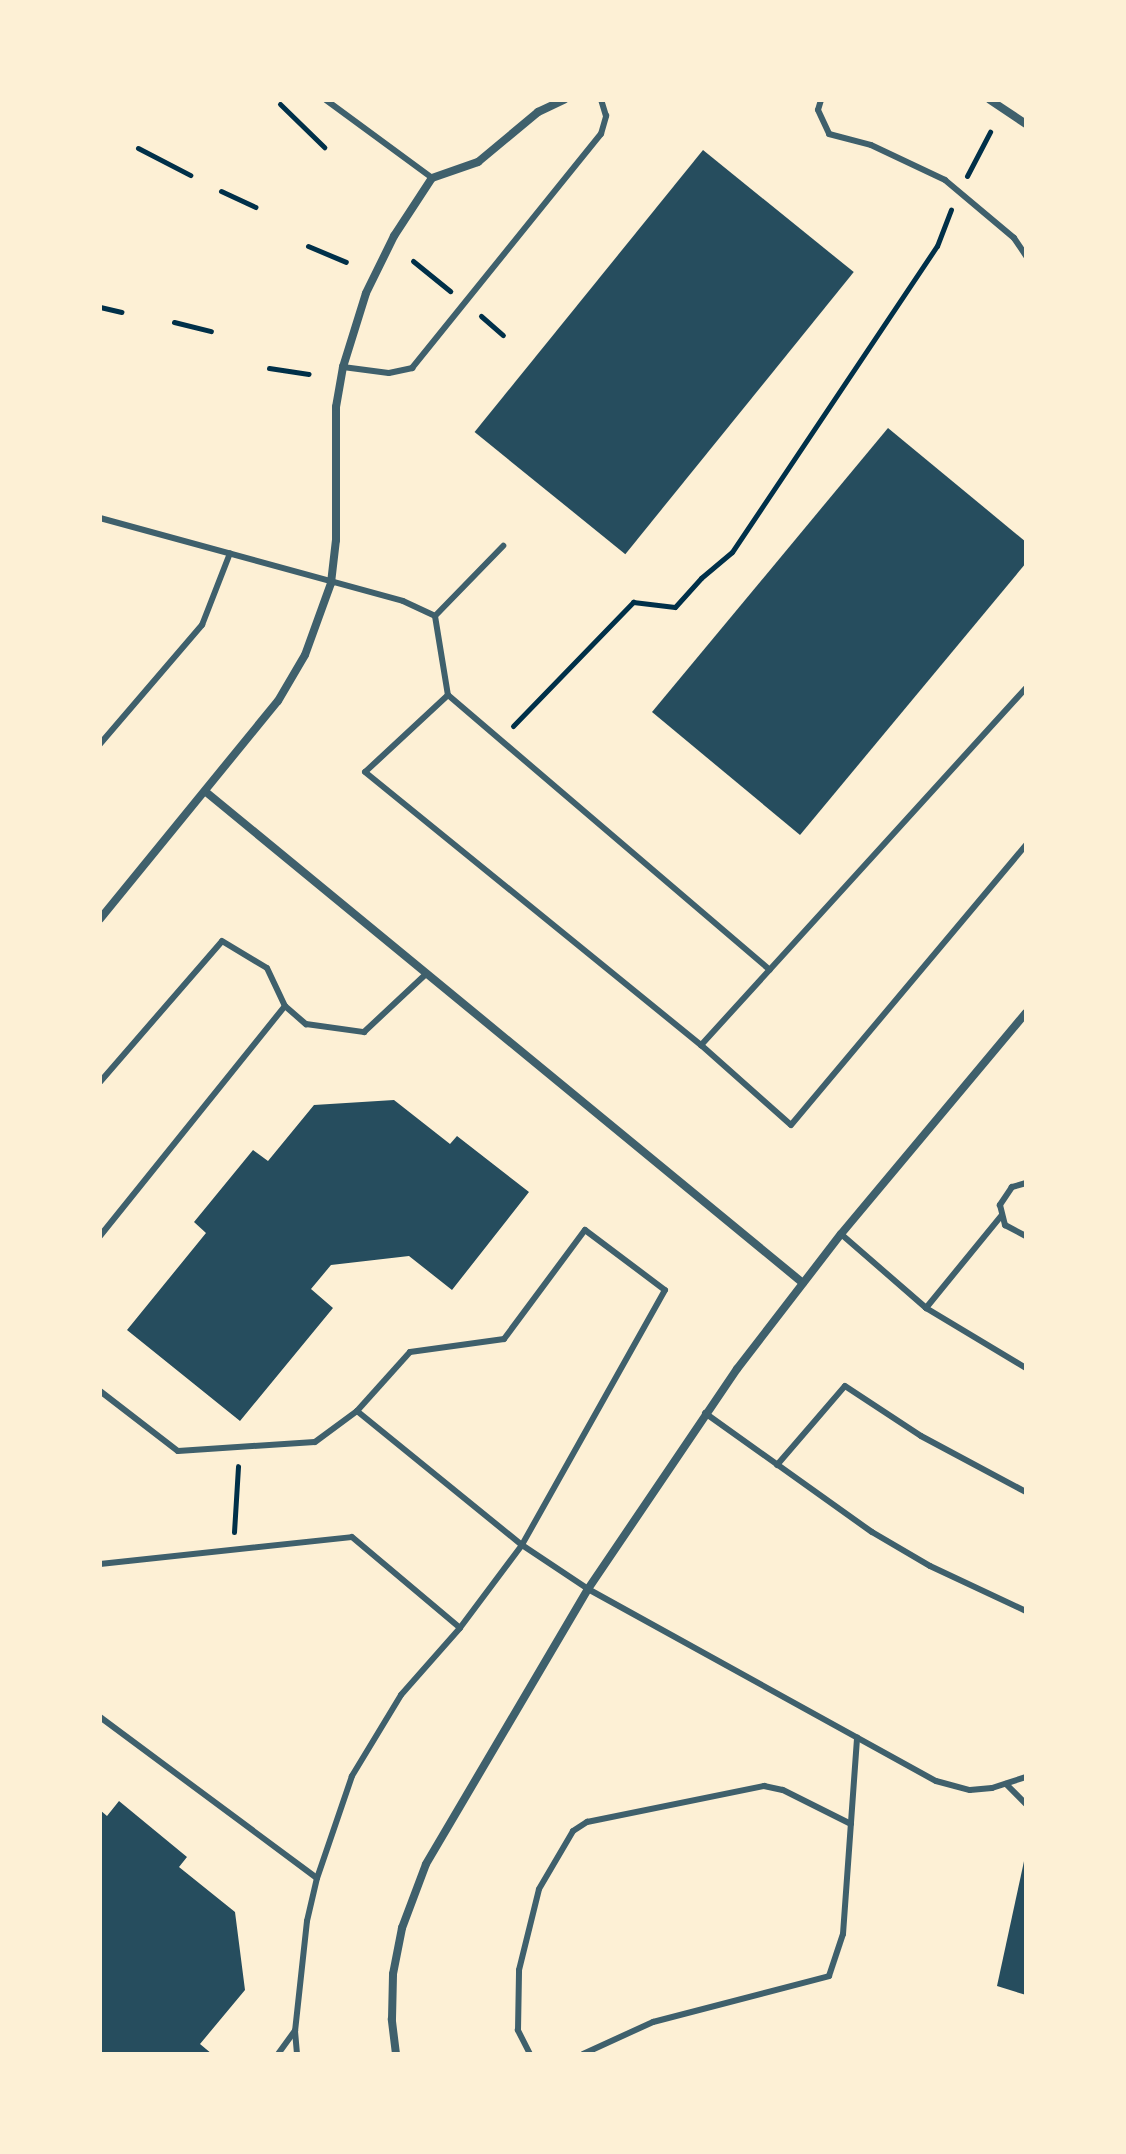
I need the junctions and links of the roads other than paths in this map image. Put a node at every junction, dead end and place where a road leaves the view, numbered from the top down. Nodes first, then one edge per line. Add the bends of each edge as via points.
1 (326, 100) edge
2 (564, 100) edge
3 (601, 100) edge
4 (821, 100) edge
5 (990, 100) edge
6 (1025, 120) edge
7 (432, 178) junction
8 (1026, 256) edge
9 (343, 367) junction
10 (100, 518) edge
11 (503, 546) dead end
12 (230, 553) junction
13 (331, 583) junction
14 (435, 616) junction
15 (1026, 688) edge
16 (448, 695) junction
17 (100, 744) edge
18 (206, 792) junction
19 (1026, 845) edge
20 (100, 919) edge
21 (770, 970) junction
22 (427, 973) junction
23 (285, 1006) junction
24 (1026, 1013) edge
25 (701, 1045) junction
26 (100, 1082) edge
27 (1026, 1183) edge
28 (1001, 1216) junction
29 (841, 1234) junction
30 (100, 1236) edge
31 (1026, 1236) edge
32 (803, 1283) junction
33 (926, 1308) junction
34 (1026, 1368) edge
35 (100, 1391) edge
36 (357, 1411) junction
37 (705, 1413) junction
38 (777, 1465) junction
39 (1026, 1492) edge
40 (522, 1545) junction
41 (100, 1564) edge
42 (588, 1589) junction
43 (1026, 1611) edge
44 (460, 1628) junction
45 (100, 1717) edge
46 (857, 1737) junction
47 (1026, 1777) edge
48 (1006, 1784) junction
49 (1026, 1804) edge
50 (851, 1824) junction
51 (317, 1878) junction
52 (295, 2031) junction
53 (278, 2054) edge
54 (297, 2054) edge
55 (396, 2054) edge
56 (530, 2054) edge
57 (583, 2054) edge

1 - 7 lane
2 - 7 street via 538,112 478,162
3 - 9 lane via 606,116 601,134 412,368 389,373
4 - 8 lane via 818,110 829,134 871,145 945,180 1014,238
5 - 6 street
7 - 9 street via 382,257
9 - 13 street via 336,407
10 - 12 lane
11 - 14 lane
12 - 13 lane
12 - 17 lane via 202,625
13 - 14 lane via 403,601
13 - 18 street via 305,655 278,701
14 - 16 lane
15 - 21 lane
16 - 21 lane
16 - 25 lane via 365,772
18 - 20 street
18 - 22 street
19 - 25 lane via 791,1125
21 - 25 lane
22 - 23 lane via 364,1032 306,1024
22 - 32 street
23 - 26 lane via 267,968 222,941
23 - 30 lane
24 - 29 street
27 - 28 lane via 1004,1195
28 - 31 lane via 1013,1233
28 - 33 lane
29 - 32 street
29 - 33 lane
32 - 37 street
33 - 34 lane
35 - 36 lane via 178,1451 315,1442
36 - 40 lane
36 - 40 lane via 410,1352 504,1339 585,1230 665,1290
37 - 38 lane
37 - 42 street
38 - 39 lane via 845,1386 921,1436
38 - 43 lane via 918,1559
40 - 42 lane
40 - 44 lane
41 - 44 lane via 352,1537
42 - 46 lane
42 - 55 street via 426,1864 402,1928 393,1974
44 - 51 lane via 401,1695 352,1776
45 - 51 lane
46 - 48 lane via 936,1781 970,1790
46 - 50 lane
47 - 48 lane
48 - 49 lane
50 - 56 lane via 764,1786 587,1822 573,1831 539,1889 519,1970 518,2030
50 - 57 lane via 843,1934 829,1976 653,2022
51 - 52 lane
52 - 53 lane
52 - 54 lane

